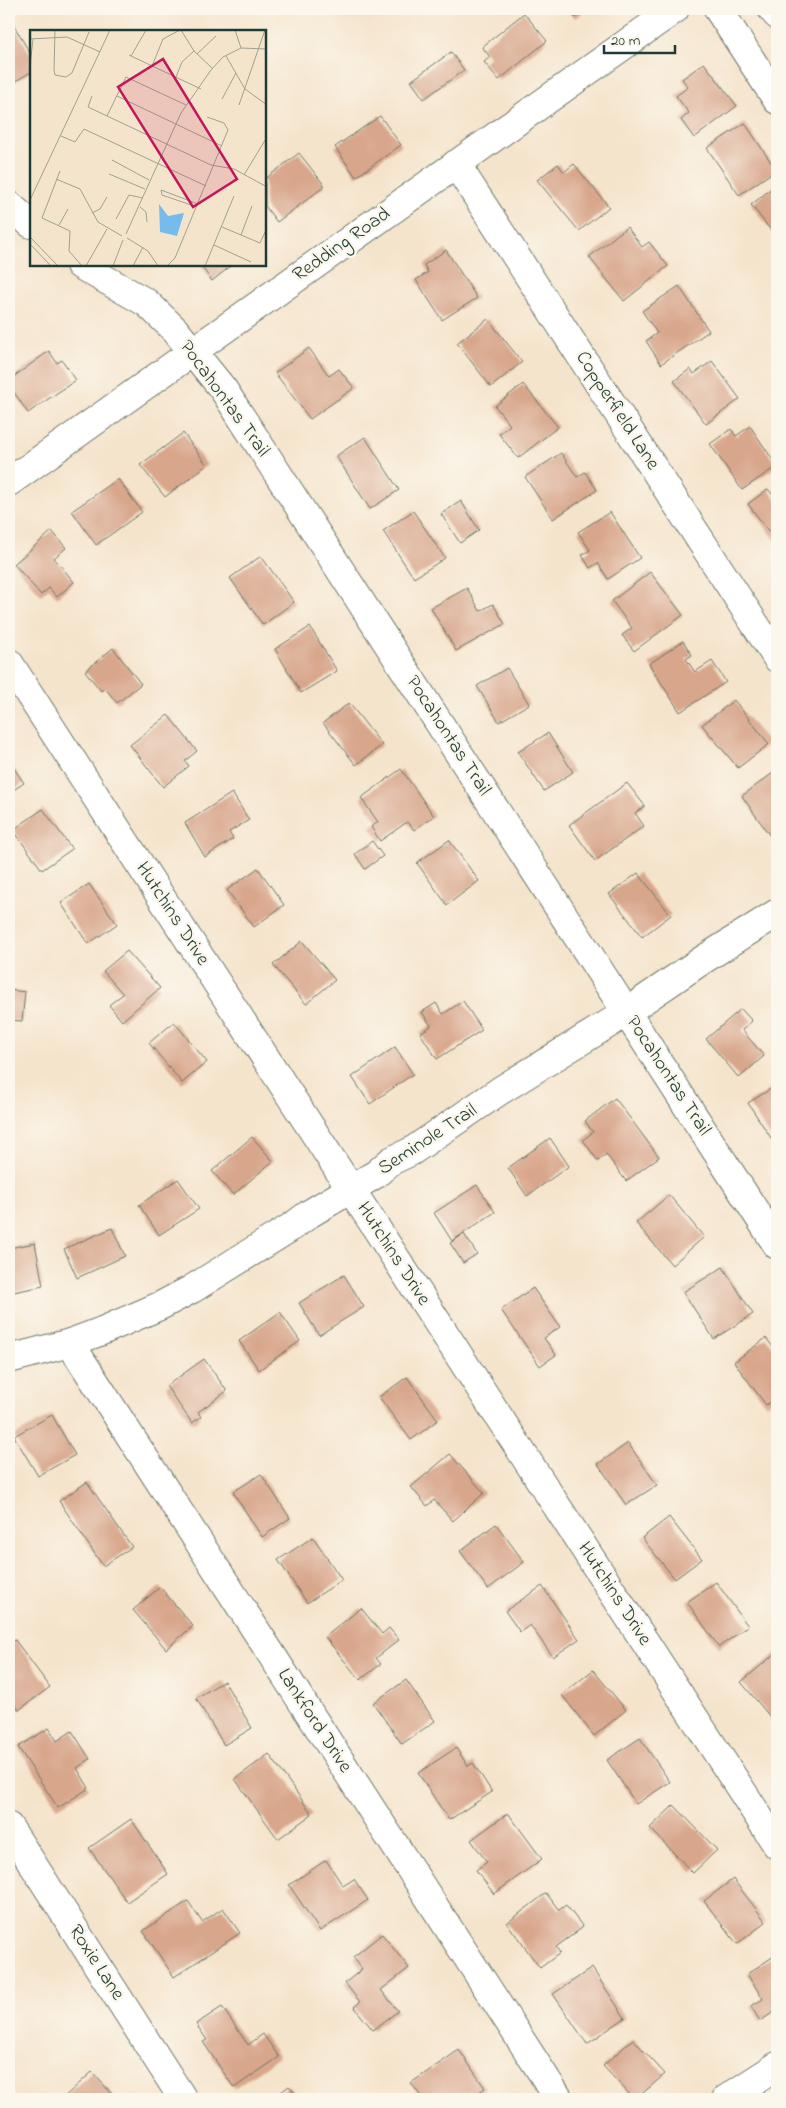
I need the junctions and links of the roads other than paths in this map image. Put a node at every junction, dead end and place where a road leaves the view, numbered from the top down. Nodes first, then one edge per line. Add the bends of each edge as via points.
1 (676, 9) edge
2 (718, 9) edge
3 (772, 9) edge
4 (777, 15) edge
5 (777, 100) edge
6 (456, 164) junction
7 (9, 205) edge
8 (30, 223) edge
9 (82, 266) edge
10 (192, 351) junction
11 (9, 482) edge
12 (777, 658) edge
13 (9, 663) edge
14 (777, 914) edge
15 (626, 1012) junction
16 (350, 1188) junction
17 (777, 1245) edge
18 (70, 1343) junction
19 (9, 1359) edge
20 (9, 1827) edge
21 (777, 1845) edge
22 (777, 2066) edge
23 (184, 2099) edge
24 (559, 2099) edge
25 (726, 2099) edge

1 - 6 street, Redding Road
2 - 5 street
3 - 4 street
6 - 10 street, Redding Road
6 - 12 street, Copperfield Lane
7 - 8 street
9 - 10 street, Pocahontas Trail via 146,303
10 - 11 street, Redding Road
10 - 15 street, Pocahontas Trail via 223,389
13 - 16 street, Hutchins Drive
14 - 15 street, Seminole Trail
15 - 16 street, Seminole Trail
15 - 17 street, Pocahontas Trail
16 - 18 street, Seminole Trail via 162,1306
16 - 21 street, Hutchins Drive
18 - 19 street, Seminole Trail
18 - 24 street, Lankford Drive
20 - 23 street, Roxie Lane
22 - 25 street

